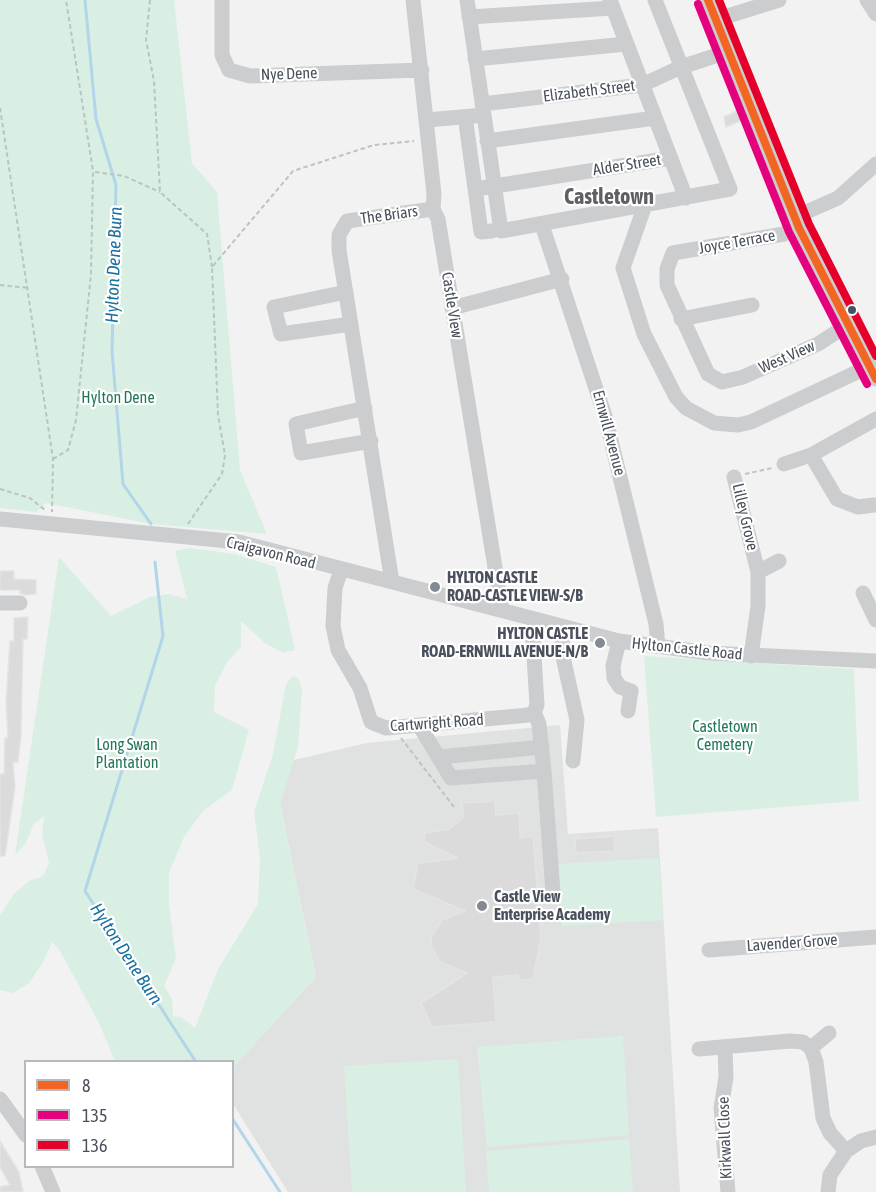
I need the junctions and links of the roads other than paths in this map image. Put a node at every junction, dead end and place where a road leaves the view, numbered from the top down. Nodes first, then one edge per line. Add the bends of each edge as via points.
1 (222, 0) edge
2 (413, 0) edge
3 (467, 0) edge
4 (655, 0) edge
5 (708, 0) edge
6 (779, 0) edge
7 (867, 0) edge
8 (611, 4) edge
9 (876, 14) edge
10 (469, 17) junction
11 (716, 20) junction
12 (626, 44) junction
13 (727, 52) junction
14 (475, 59) junction
15 (681, 68) junction
16 (422, 70) junction
17 (642, 85) junction
18 (483, 110) junction
19 (655, 118) junction
20 (428, 120) junction
21 (466, 123) dead end
22 (487, 141) junction
23 (670, 158) junction
24 (876, 164) edge
25 (494, 186) junction
26 (476, 189) junction
27 (686, 198) junction
28 (645, 205) junction
29 (433, 209) junction
30 (797, 223) junction
31 (542, 225) junction
32 (492, 231) dead end
33 (562, 279) junction
34 (346, 292) junction
35 (752, 305) dead end
36 (452, 308) junction
37 (681, 319) junction
38 (351, 324) junction
39 (849, 324) junction
40 (873, 373) edge
41 (365, 408) junction
42 (876, 419) edge
43 (371, 441) junction
44 (812, 455) junction
45 (784, 464) road end
46 (734, 477) road end
47 (874, 505) dead end
48 (0, 519) edge
49 (778, 561) dead end
50 (341, 570) junction
51 (758, 572) junction
52 (392, 582) junction
53 (863, 593) dead end
54 (502, 610) junction
55 (876, 620) edge
56 (538, 621) junction
57 (566, 628) junction
58 (619, 641) junction
59 (658, 646) junction
60 (752, 656) junction
61 (876, 661) edge
62 (628, 711) dead end
63 (534, 712) junction
64 (419, 725) junction
65 (542, 747) junction
66 (439, 757) junction
67 (573, 761) dead end
68 (544, 771) junction
69 (553, 892) dead end
70 (876, 937) edge
71 (709, 950) dead end
72 (829, 1033) dead end
73 (725, 1048) junction
74 (811, 1048) junction
75 (699, 1049) dead end
76 (0, 1099) edge
77 (24, 1131) edge
78 (876, 1137) edge
79 (846, 1151) junction
80 (42, 1168) edge
81 (53, 1192) edge
82 (728, 1192) edge
83 (828, 1192) edge

1 - 16 street, Nye Dene via 222,55 229,70 250,76
2 - 16 street, Castle View
3 - 10 street
4 - 15 street
5 - 11 street
6 - 11 street
7 - 9 street
8 - 10 street
8 - 12 street
10 - 14 street
11 - 13 street
12 - 14 street
12 - 17 street
13 - 15 street, Elizabeth Street
13 - 30 street
14 - 18 street
15 - 17 street, Elizabeth Street
15 - 27 street via 730,189
16 - 20 street, Castle View
17 - 18 street, Elizabeth Street
17 - 19 street
18 - 20 street, Elizabeth Street
18 - 22 street
19 - 22 street
19 - 23 street
20 - 29 street, Castle View
21 - 26 street
22 - 25 street
23 - 25 street, Alder Street
23 - 27 street
24 - 30 street, Joyce Terrace via 838,198
25 - 26 street, Alder Street
25 - 31 street via 501,231
26 - 32 street via 481,232
27 - 28 street
28 - 31 street
28 - 40 street via 622,268 644,334 676,397 686,408 714,423 738,425
29 - 34 street, The Briars via 347,221 339,235
29 - 36 street, Castle View via 438,219
30 - 37 street, Joyce Terrace via 784,234 673,253 667,285
30 - 39 street
31 - 33 street, Ernwill Avenue
33 - 36 street
33 - 59 street, Ernwill Avenue via 606,417
34 - 38 street, The Briars
34 - 38 street via 274,307 281,334
35 - 37 street
36 - 54 street, Castle View
37 - 39 street, West View via 708,374 722,382 743,377 818,344
38 - 41 street, The Briars
39 - 40 street
41 - 43 street, The Briars
41 - 43 street via 296,424 301,453
42 - 44 street
43 - 52 street, The Briars
44 - 45 street
44 - 47 street via 837,499 858,507
46 - 51 street, Lilley Grove
48 - 50 street, Craigavon Road via 239,542
49 - 51 street, Lilley Grove
50 - 52 street, Craigavon Road
50 - 64 street, Cartwright Road via 335,588 333,626 338,650 360,688 371,722 392,728
51 - 60 street, Lilley Grove
52 - 54 street, Craigavon Road
53 - 55 street
54 - 56 street, Hylton Castle Road
56 - 57 street, Hylton Castle Road
56 - 63 street via 533,640 537,705
57 - 58 street, Hylton Castle Road
57 - 67 street via 561,648 577,720
58 - 59 street, Hylton Castle Road
58 - 62 street via 614,678 620,687 631,691
59 - 60 street, Hylton Castle Road
60 - 61 street, Hylton Castle Road
63 - 64 street, Cartwright Road
63 - 65 street
64 - 66 street
65 - 66 street
65 - 68 street
66 - 68 street via 451,778
68 - 69 street
70 - 71 street, Lavender Grove
72 - 74 street
73 - 74 street via 790,1041 803,1042
73 - 75 street
73 - 82 street, Kirkwall Close via 721,1108
74 - 79 street via 823,1118
76 - 77 street
78 - 79 street
79 - 83 street via 830,1175
80 - 81 street

